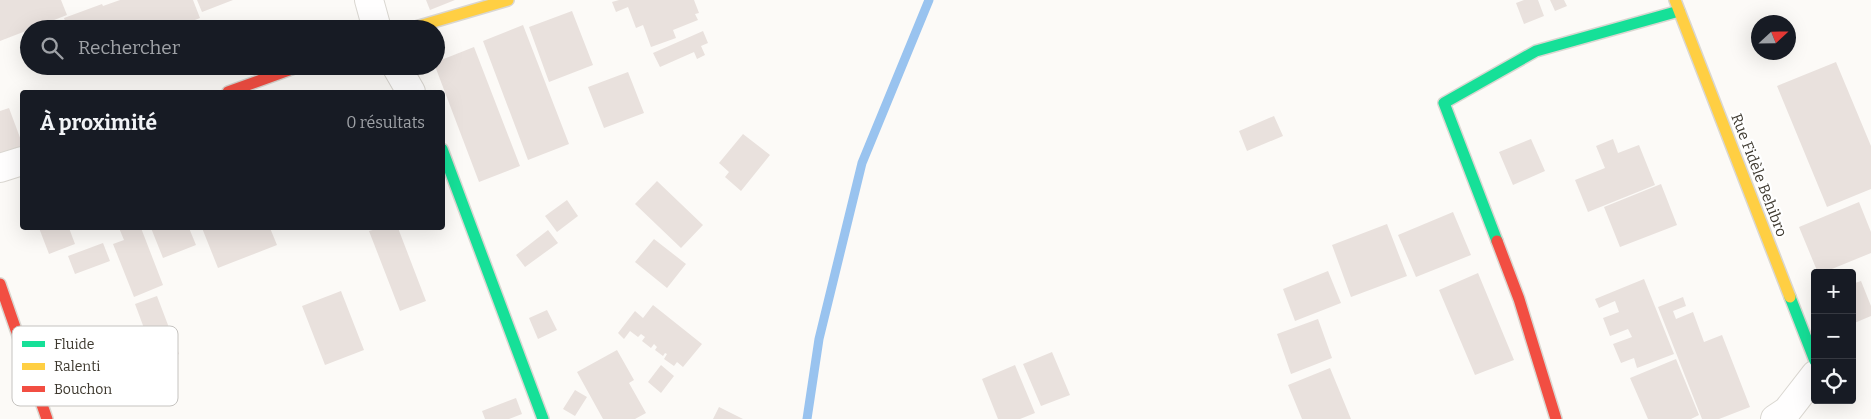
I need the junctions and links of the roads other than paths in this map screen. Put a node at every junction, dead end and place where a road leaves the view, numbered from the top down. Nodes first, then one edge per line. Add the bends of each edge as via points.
1 (369, 0) edge
2 (508, 0) edge
3 (1677, 6) edge
4 (375, 20) edge
5 (440, 20) edge
6 (275, 75) edge
7 (401, 75) edge
8 (234, 90) edge
9 (410, 90) edge
10 (445, 157) edge
11 (20, 162) edge
12 (0, 168) edge
13 (0, 284) edge
14 (15, 326) edge
15 (1814, 359) edge
16 (1811, 380) edge
17 (42, 406) edge
18 (47, 419) edge
19 (543, 419) edge
20 (1556, 419) edge
21 (1775, 419) edge

1 - 4 street
2 - 5 street
3 - 15 street, Rue Fidèle Behibro
3 - 20 street via 1536,52 1444,103 1519,300
6 - 8 street
7 - 9 street
10 - 19 street
11 - 12 street
13 - 14 street
16 - 21 street via 1787,411
17 - 18 street

